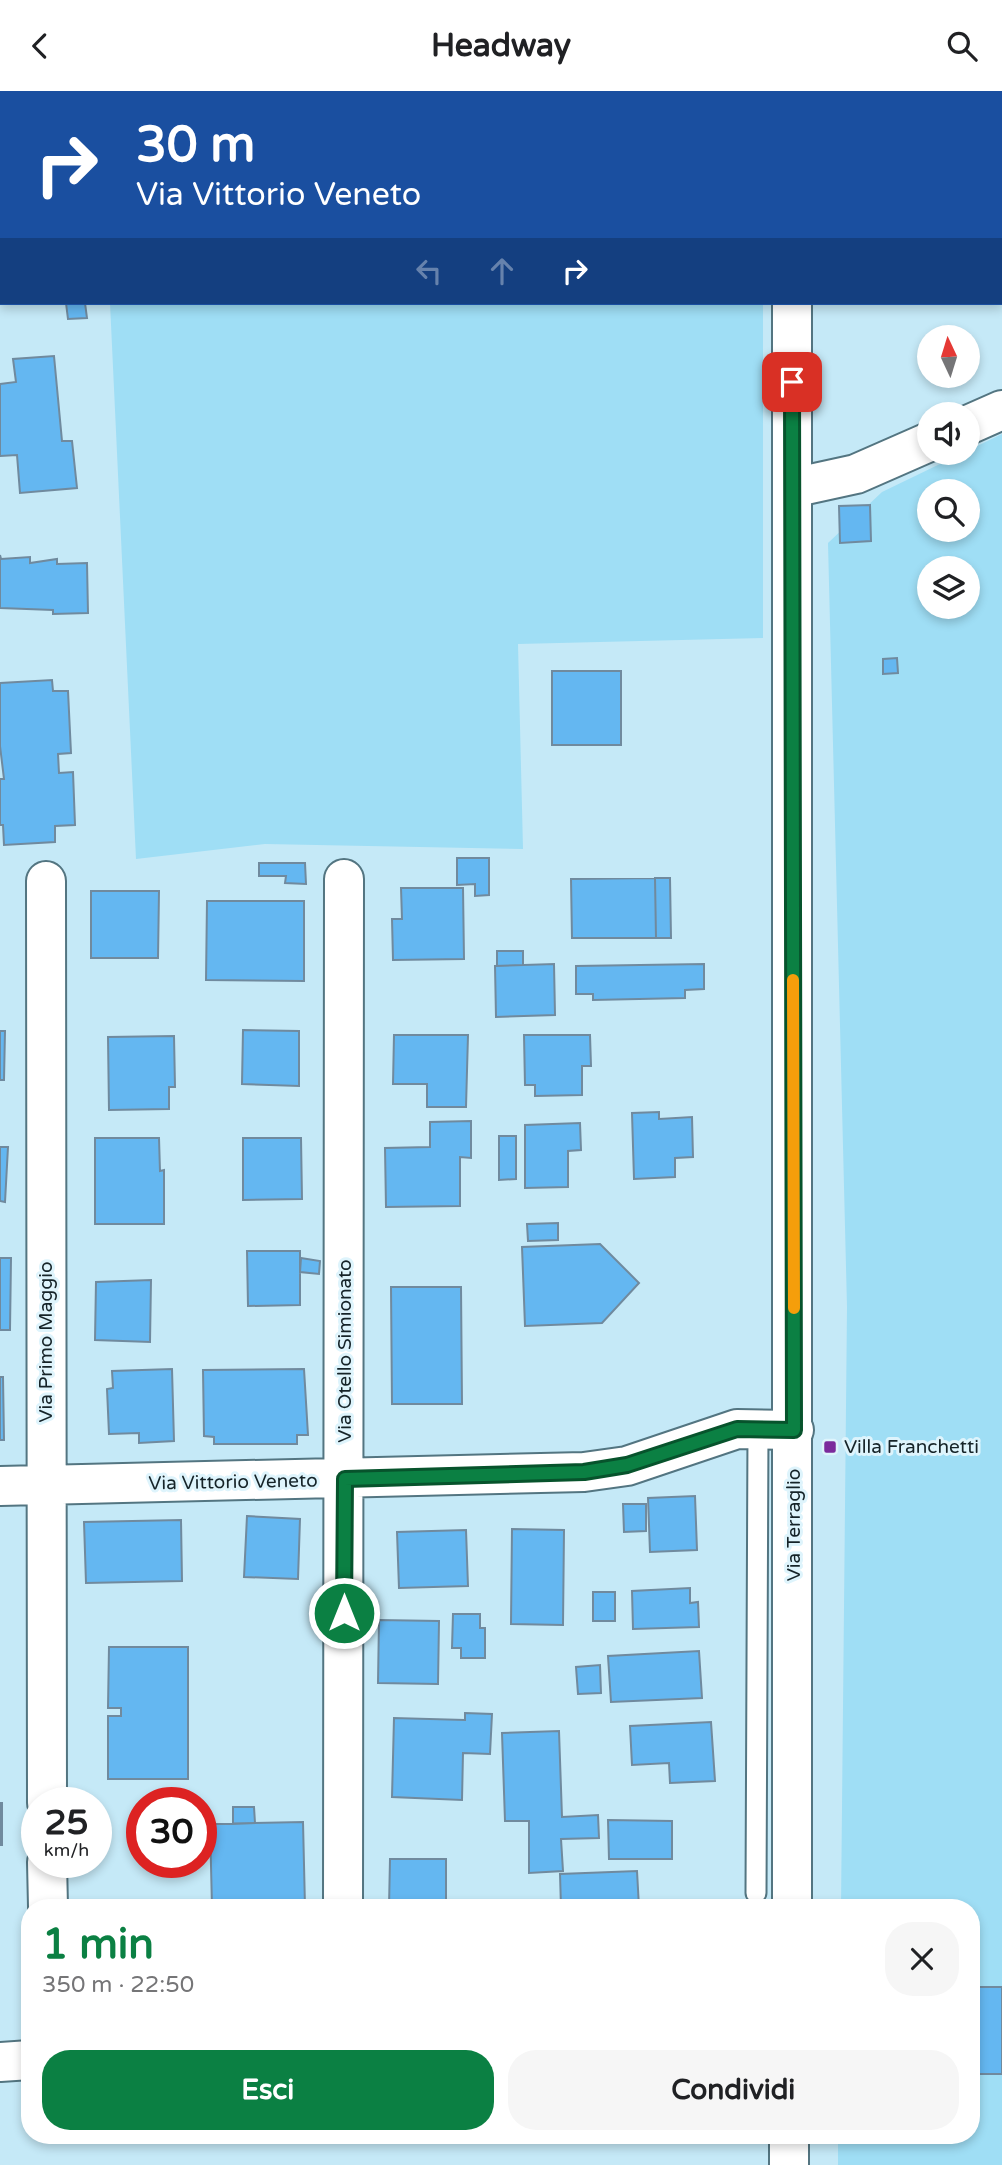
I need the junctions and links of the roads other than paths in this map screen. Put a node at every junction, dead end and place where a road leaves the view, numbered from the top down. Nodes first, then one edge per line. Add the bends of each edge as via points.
1 (792, 305) edge
2 (1002, 410) edge
3 (980, 420) edge
4 (917, 447) edge
5 (792, 488) junction
6 (344, 879) dead end
7 (46, 881) dead end
8 (776, 1430) junction
9 (345, 1479) junction
10 (0, 1486) edge
11 (46, 1486) junction
12 (47, 1787) edge
13 (47, 1878) edge
14 (756, 1893) dead end
15 (48, 1899) edge
16 (343, 1899) edge
17 (792, 1899) edge
18 (21, 2061) edge
19 (0, 2062) edge

1 - 5 street, Via Terraglio
2 - 3 street
4 - 5 street via 856,474
5 - 8 street, Via Terraglio
6 - 9 street, Via Otello Simionato
7 - 11 street, Via Primo Maggio
8 - 9 street, Via Vittorio Veneto via 737,1429 627,1465 584,1472
8 - 14 lane
8 - 17 street, Via Terraglio
9 - 11 street, Via Vittorio Veneto
9 - 16 street, Via Otello Simionato
10 - 11 street, Via Vittorio Veneto
11 - 12 street, Via Primo Maggio
13 - 15 street
18 - 19 street

